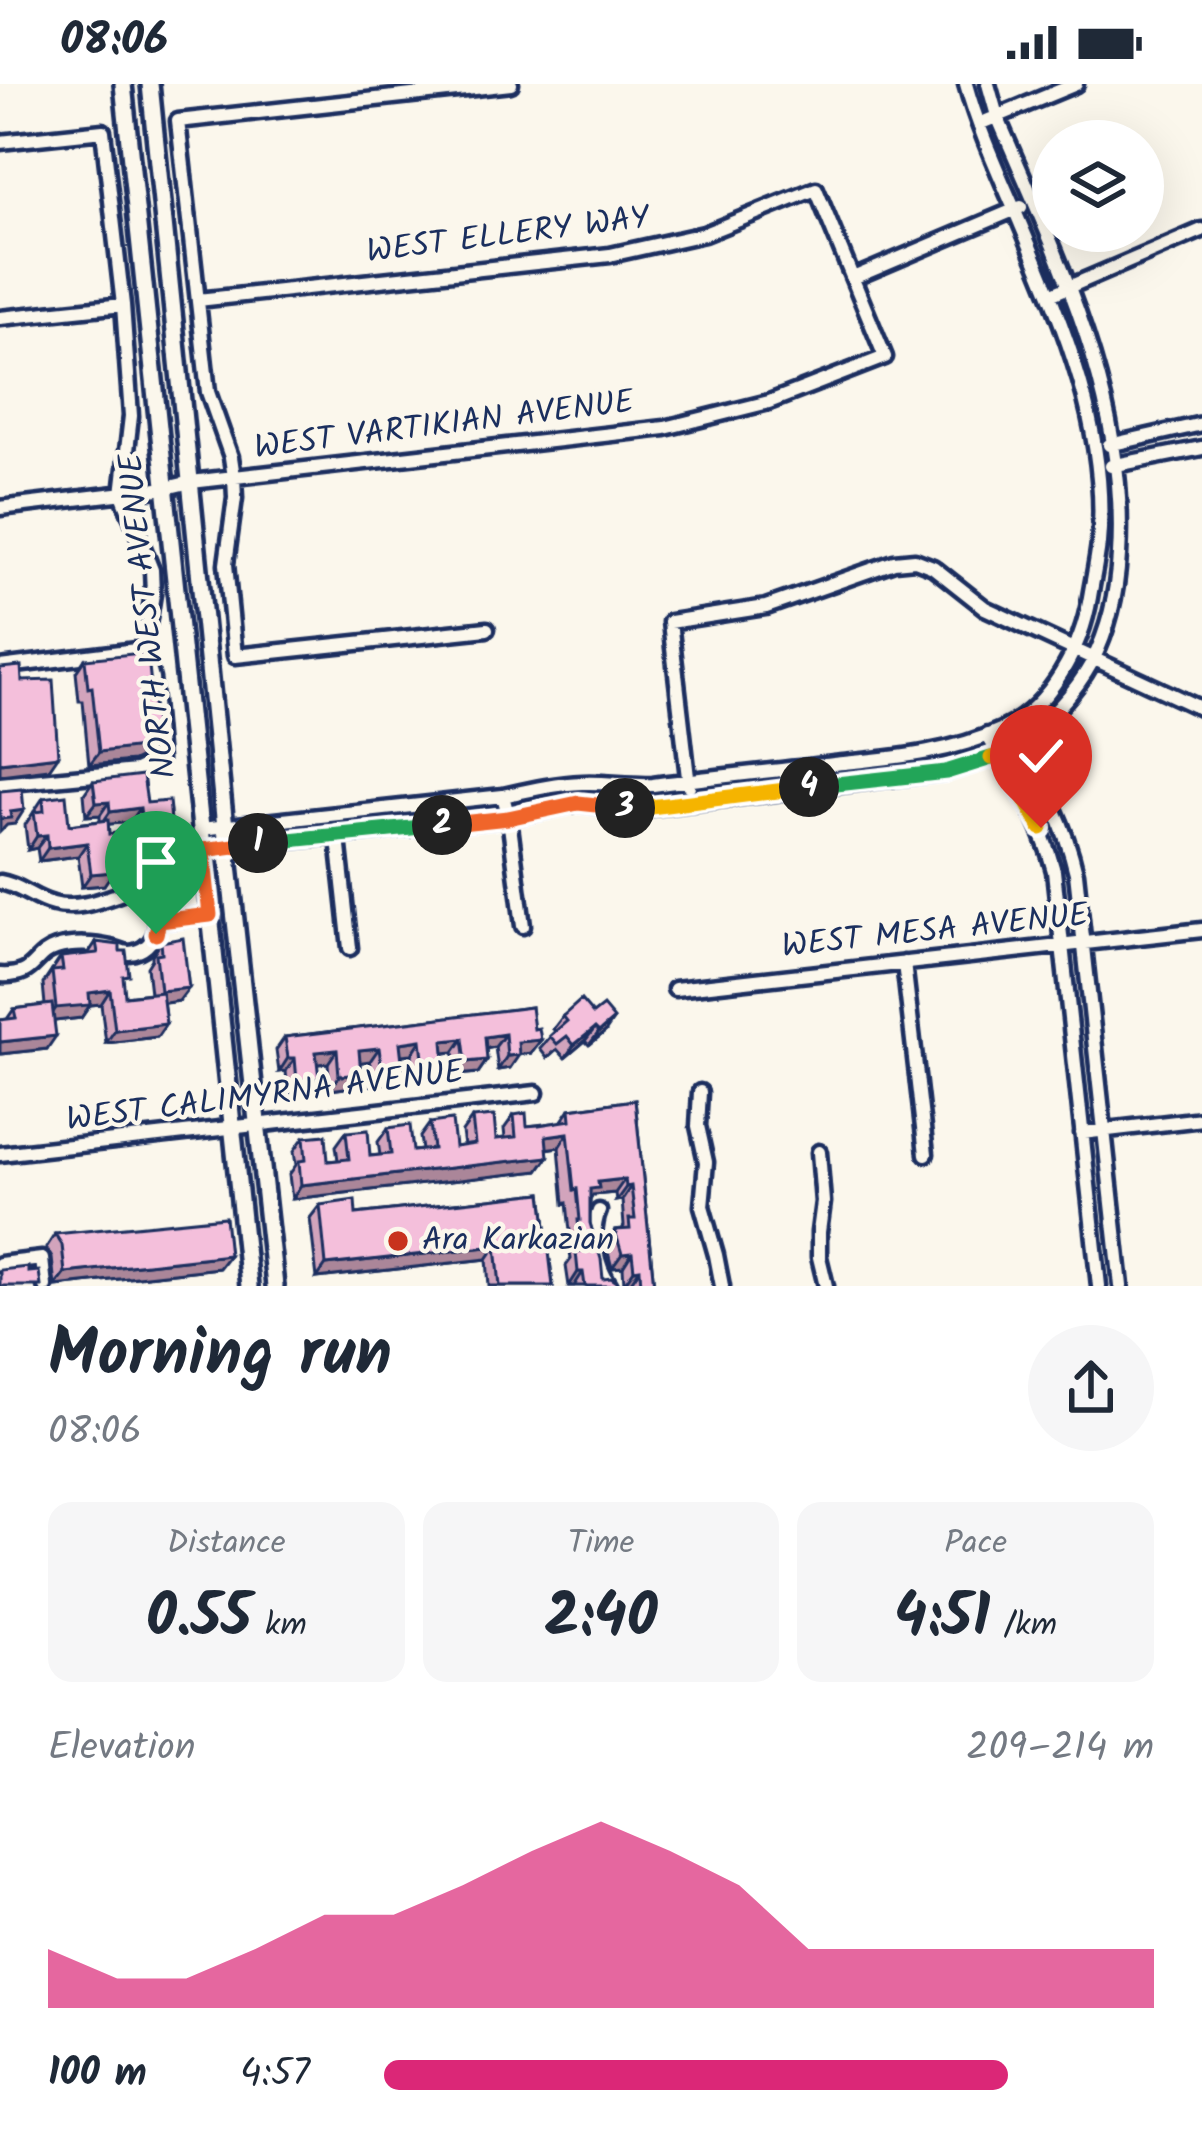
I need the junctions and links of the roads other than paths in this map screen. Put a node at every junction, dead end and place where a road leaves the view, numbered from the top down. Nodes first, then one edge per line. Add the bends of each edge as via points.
1 (123, 84) edge
2 (150, 84) edge
3 (511, 84) edge
4 (966, 84) edge
5 (988, 84) edge
6 (1076, 84) edge
7 (997, 116) junction
8 (979, 124) junction
9 (0, 142) edge
10 (1032, 197) edge
11 (1032, 203) edge
12 (1015, 210) junction
13 (1202, 230) edge
14 (1054, 252) edge
15 (853, 278) junction
16 (1068, 287) junction
17 (1050, 295) junction
18 (198, 300) junction
19 (123, 305) junction
20 (0, 318) edge
21 (1202, 424) edge
22 (1115, 444) junction
23 (1095, 448) junction
24 (1202, 448) edge
25 (1118, 465) junction
26 (1098, 468) junction
27 (234, 477) junction
28 (190, 482) junction
29 (166, 488) junction
30 (122, 494) junction
31 (0, 508) edge
32 (488, 628) dead end
33 (144, 649) junction
34 (1074, 652) junction
35 (1093, 660) junction
36 (0, 667) edge
37 (1202, 709) edge
38 (1008, 727) junction
39 (987, 735) junction
40 (1019, 745) junction
41 (1000, 755) junction
42 (688, 780) junction
43 (0, 784) edge
44 (503, 796) junction
45 (691, 801) junction
46 (334, 815) junction
47 (508, 818) junction
48 (225, 826) junction
49 (201, 829) junction
50 (338, 835) junction
51 (227, 847) junction
52 (203, 850) junction
53 (0, 882) edge
54 (210, 915) junction
55 (159, 921) junction
56 (523, 926) dead end
57 (1202, 930) edge
58 (1085, 943) junction
59 (1064, 945) junction
60 (350, 947) dead end
61 (904, 963) junction
62 (0, 975) edge
63 (675, 989) dead end
64 (700, 1092) dead end
65 (536, 1093) dead end
66 (1202, 1119) edge
67 (258, 1126) junction
68 (233, 1129) junction
69 (1103, 1130) junction
70 (1082, 1133) junction
71 (819, 1152) dead end
72 (0, 1154) edge
73 (926, 1154) dead end
74 (599, 1211) dead end
75 (0, 1264) edge
76 (45, 1286) edge
77 (249, 1286) edge
78 (275, 1286) edge
79 (610, 1286) edge
80 (722, 1286) edge
81 (826, 1286) edge
82 (1099, 1286) edge
83 (1120, 1286) edge

1 - 29 main road, NORTH WEST AVENUE
2 - 28 main road, NORTH WEST AVENUE
3 - 18 street via 178,121
4 - 8 street
5 - 7 street
6 - 7 street
7 - 8 street
7 - 10 street
8 - 12 street
9 - 19 street, NORTH WEST AVENUE via 103,131
11 - 12 street
12 - 15 street
12 - 17 street
13 - 16 street
14 - 16 street
15 - 18 street, WEST ELLERY WAY via 816,189 704,234 610,255
15 - 27 street, WEST VARTIKIAN AVENUE via 885,357 769,403 665,428
16 - 17 street
16 - 22 street
17 - 23 street
18 - 27 street via 208,392
19 - 20 street
19 - 30 street, NORTH WEST AVENUE via 131,416
21 - 22 street
22 - 23 street
22 - 25 street
23 - 26 street
24 - 25 street
25 - 26 street
25 - 35 street via 1118,569
26 - 34 street via 1099,540
27 - 28 street, WEST VARTIKIAN AVENUE
27 - 32 street via 226,564 235,656
28 - 29 street, WEST VARTIKIAN AVENUE
28 - 48 main road, NORTH WEST AVENUE
29 - 30 street, WEST VARTIKIAN AVENUE
29 - 49 main road, NORTH WEST AVENUE
30 - 31 street, WEST VARTIKIAN AVENUE
30 - 33 street, NORTH WEST AVENUE via 152,570
33 - 36 street, NORTH WEST AVENUE
33 - 43 street, NORTH WEST AVENUE via 159,760 136,771
34 - 35 street
34 - 38 street
34 - 42 street via 985,608 915,560 766,607 670,622
35 - 37 street
35 - 40 street
38 - 39 street
38 - 40 street
39 - 41 street
39 - 42 street via 896,758
40 - 41 street
40 - 58 street via 1048,790 1070,848
41 - 45 street via 946,772
41 - 59 street via 1049,854
42 - 44 street via 551,785
42 - 45 street
44 - 46 street
44 - 47 street
45 - 47 street via 635,809 578,803
46 - 48 street
46 - 50 street
47 - 50 street
47 - 56 street
48 - 49 street
48 - 51 main road, NORTH WEST AVENUE
49 - 52 main road, NORTH WEST AVENUE
50 - 51 street
50 - 60 street
51 - 52 street
51 - 67 main road, NORTH WEST AVENUE
52 - 54 main road, NORTH WEST AVENUE
53 - 55 street via 55,905 88,905 128,890 148,900
54 - 55 street
54 - 68 main road, NORTH WEST AVENUE
55 - 62 street via 156,934 130,953 90,944 52,948 27,972
57 - 58 street, WEST MESA AVENUE
58 - 59 street, WEST MESA AVENUE
58 - 69 street
59 - 61 street, WEST MESA AVENUE
59 - 70 street
61 - 63 street, WEST MESA AVENUE
61 - 73 street
64 - 80 street via 702,1206
65 - 67 street, WEST CALIMYRNA AVENUE
66 - 69 street
67 - 68 street, WEST CALIMYRNA AVENUE
67 - 78 main road, NORTH WEST AVENUE
68 - 72 street, WEST CALIMYRNA AVENUE
68 - 77 main road, NORTH WEST AVENUE
69 - 70 street
69 - 83 street
70 - 82 street
71 - 81 street
74 - 79 street via 593,1225
75 - 76 street via 42,1259

